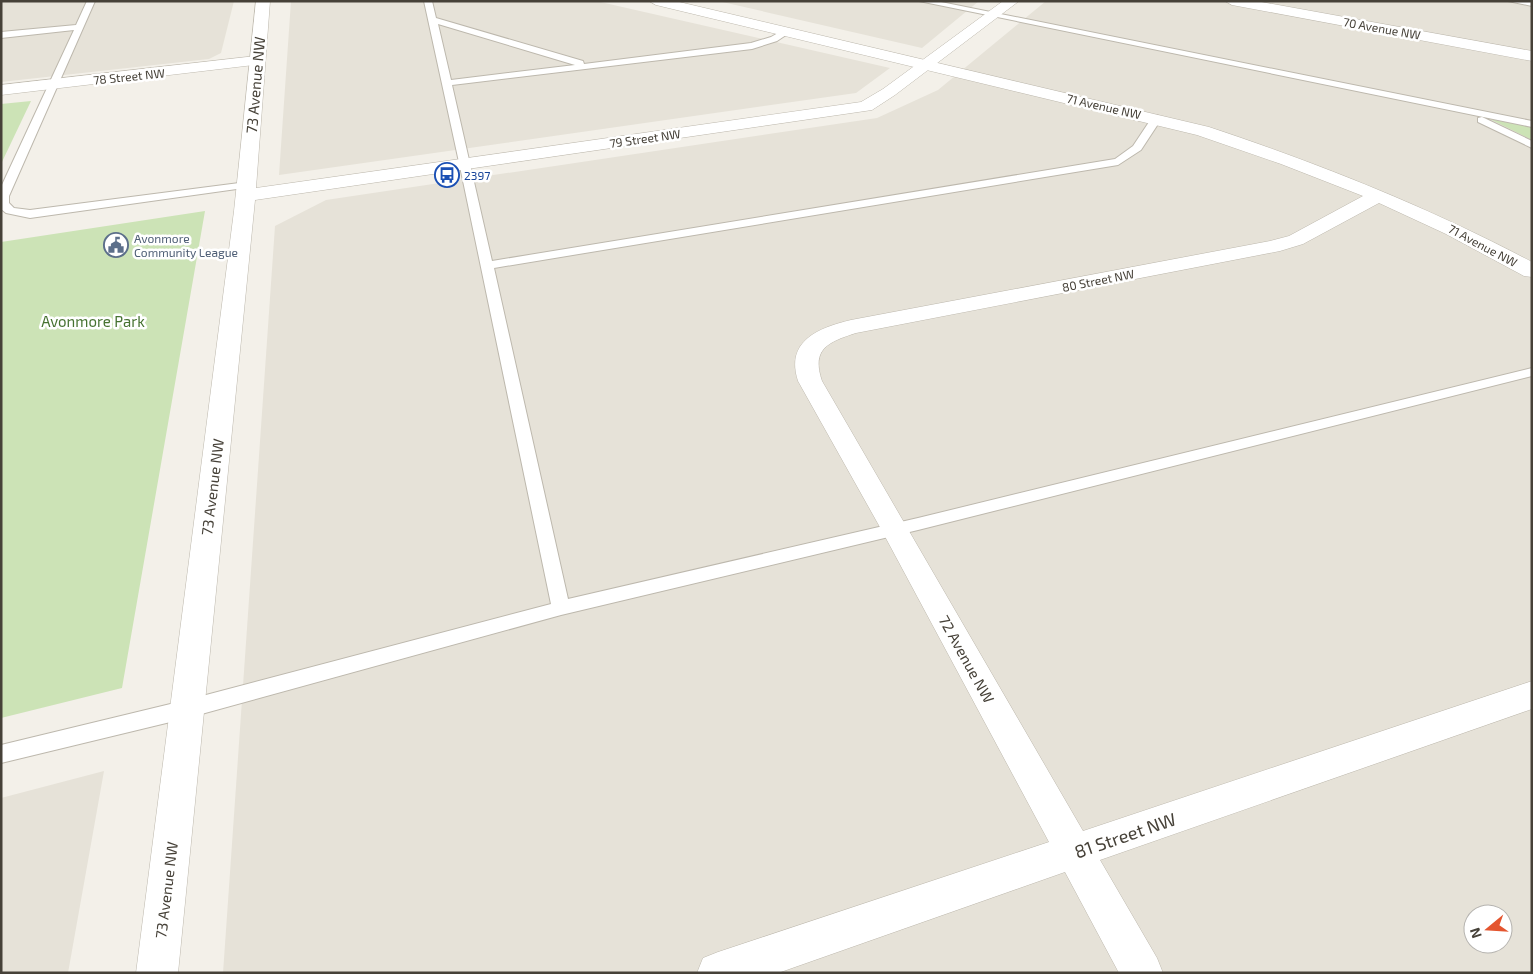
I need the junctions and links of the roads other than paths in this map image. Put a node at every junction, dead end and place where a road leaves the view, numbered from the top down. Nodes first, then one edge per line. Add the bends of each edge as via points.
1 (91, 1) edge
2 (263, 1) edge
3 (428, 1) edge
4 (656, 1) edge
5 (923, 1) edge
6 (1012, 1) edge
7 (1232, 1) edge
8 (1512, 1) edge
9 (1532, 4) edge
10 (993, 15) junction
11 (433, 20) junction
12 (78, 27) junction
13 (788, 32) junction
14 (1, 34) edge
15 (1532, 56) edge
16 (257, 62) junction
17 (926, 64) junction
18 (587, 66) junction
19 (446, 83) junction
20 (52, 84) junction
21 (1, 90) edge
22 (1463, 110) junction
23 (1157, 118) junction
24 (1532, 124) edge
25 (1532, 145) edge
26 (466, 164) junction
27 (246, 190) junction
28 (1378, 196) junction
29 (488, 265) junction
30 (1532, 271) edge
31 (813, 344) joint
32 (1532, 372) edge
33 (895, 529) junction
34 (561, 608) junction
35 (1532, 695) edge
36 (187, 709) junction
37 (1, 754) edge
38 (1074, 853) junction
39 (157, 973) edge
40 (718, 973) edge
41 (1142, 973) edge

1 - 12 lane
2 - 16 street, 73 Avenue NW
3 - 11 lane
4 - 13 street, 71 Avenue NW
5 - 10 lane
6 - 10 street, 79 Street NW
7 - 15 street, 70 Avenue NW
8 - 9 lane
10 - 17 street, 79 Street NW
10 - 22 lane
11 - 18 lane
11 - 19 lane
12 - 14 lane
12 - 20 lane
13 - 17 street, 71 Avenue NW
13 - 18 lane via 752,46
16 - 20 street, 78 Street NW
16 - 27 street, 73 Avenue NW
17 - 23 street, 71 Avenue NW
17 - 26 street, 79 Street NW via 866,106
18 - 19 lane
19 - 26 lane
20 - 21 street, 78 Street NW
20 - 27 lane via 2,196 3,204 10,211 42,213
22 - 24 lane
22 - 25 lane
23 - 28 street, 71 Avenue NW via 1250,146
23 - 29 lane via 1137,148 1118,162
26 - 27 street, 79 Street NW
26 - 29 lane
27 - 36 street, 73 Avenue NW
28 - 30 street, 71 Avenue NW via 1488,246
28 - 31 street, 80 Street NW via 1296,240 1273,247 851,327 829,333
29 - 34 lane
31 - 33 street, 72 Avenue NW via 806,357 805,371
32 - 33 lane
33 - 34 lane
33 - 38 street, 72 Avenue NW
34 - 36 lane
35 - 38 street, 81 Street NW
36 - 37 lane
36 - 39 street, 73 Avenue NW
38 - 40 street, 81 Street NW
38 - 41 street, 72 Avenue NW

